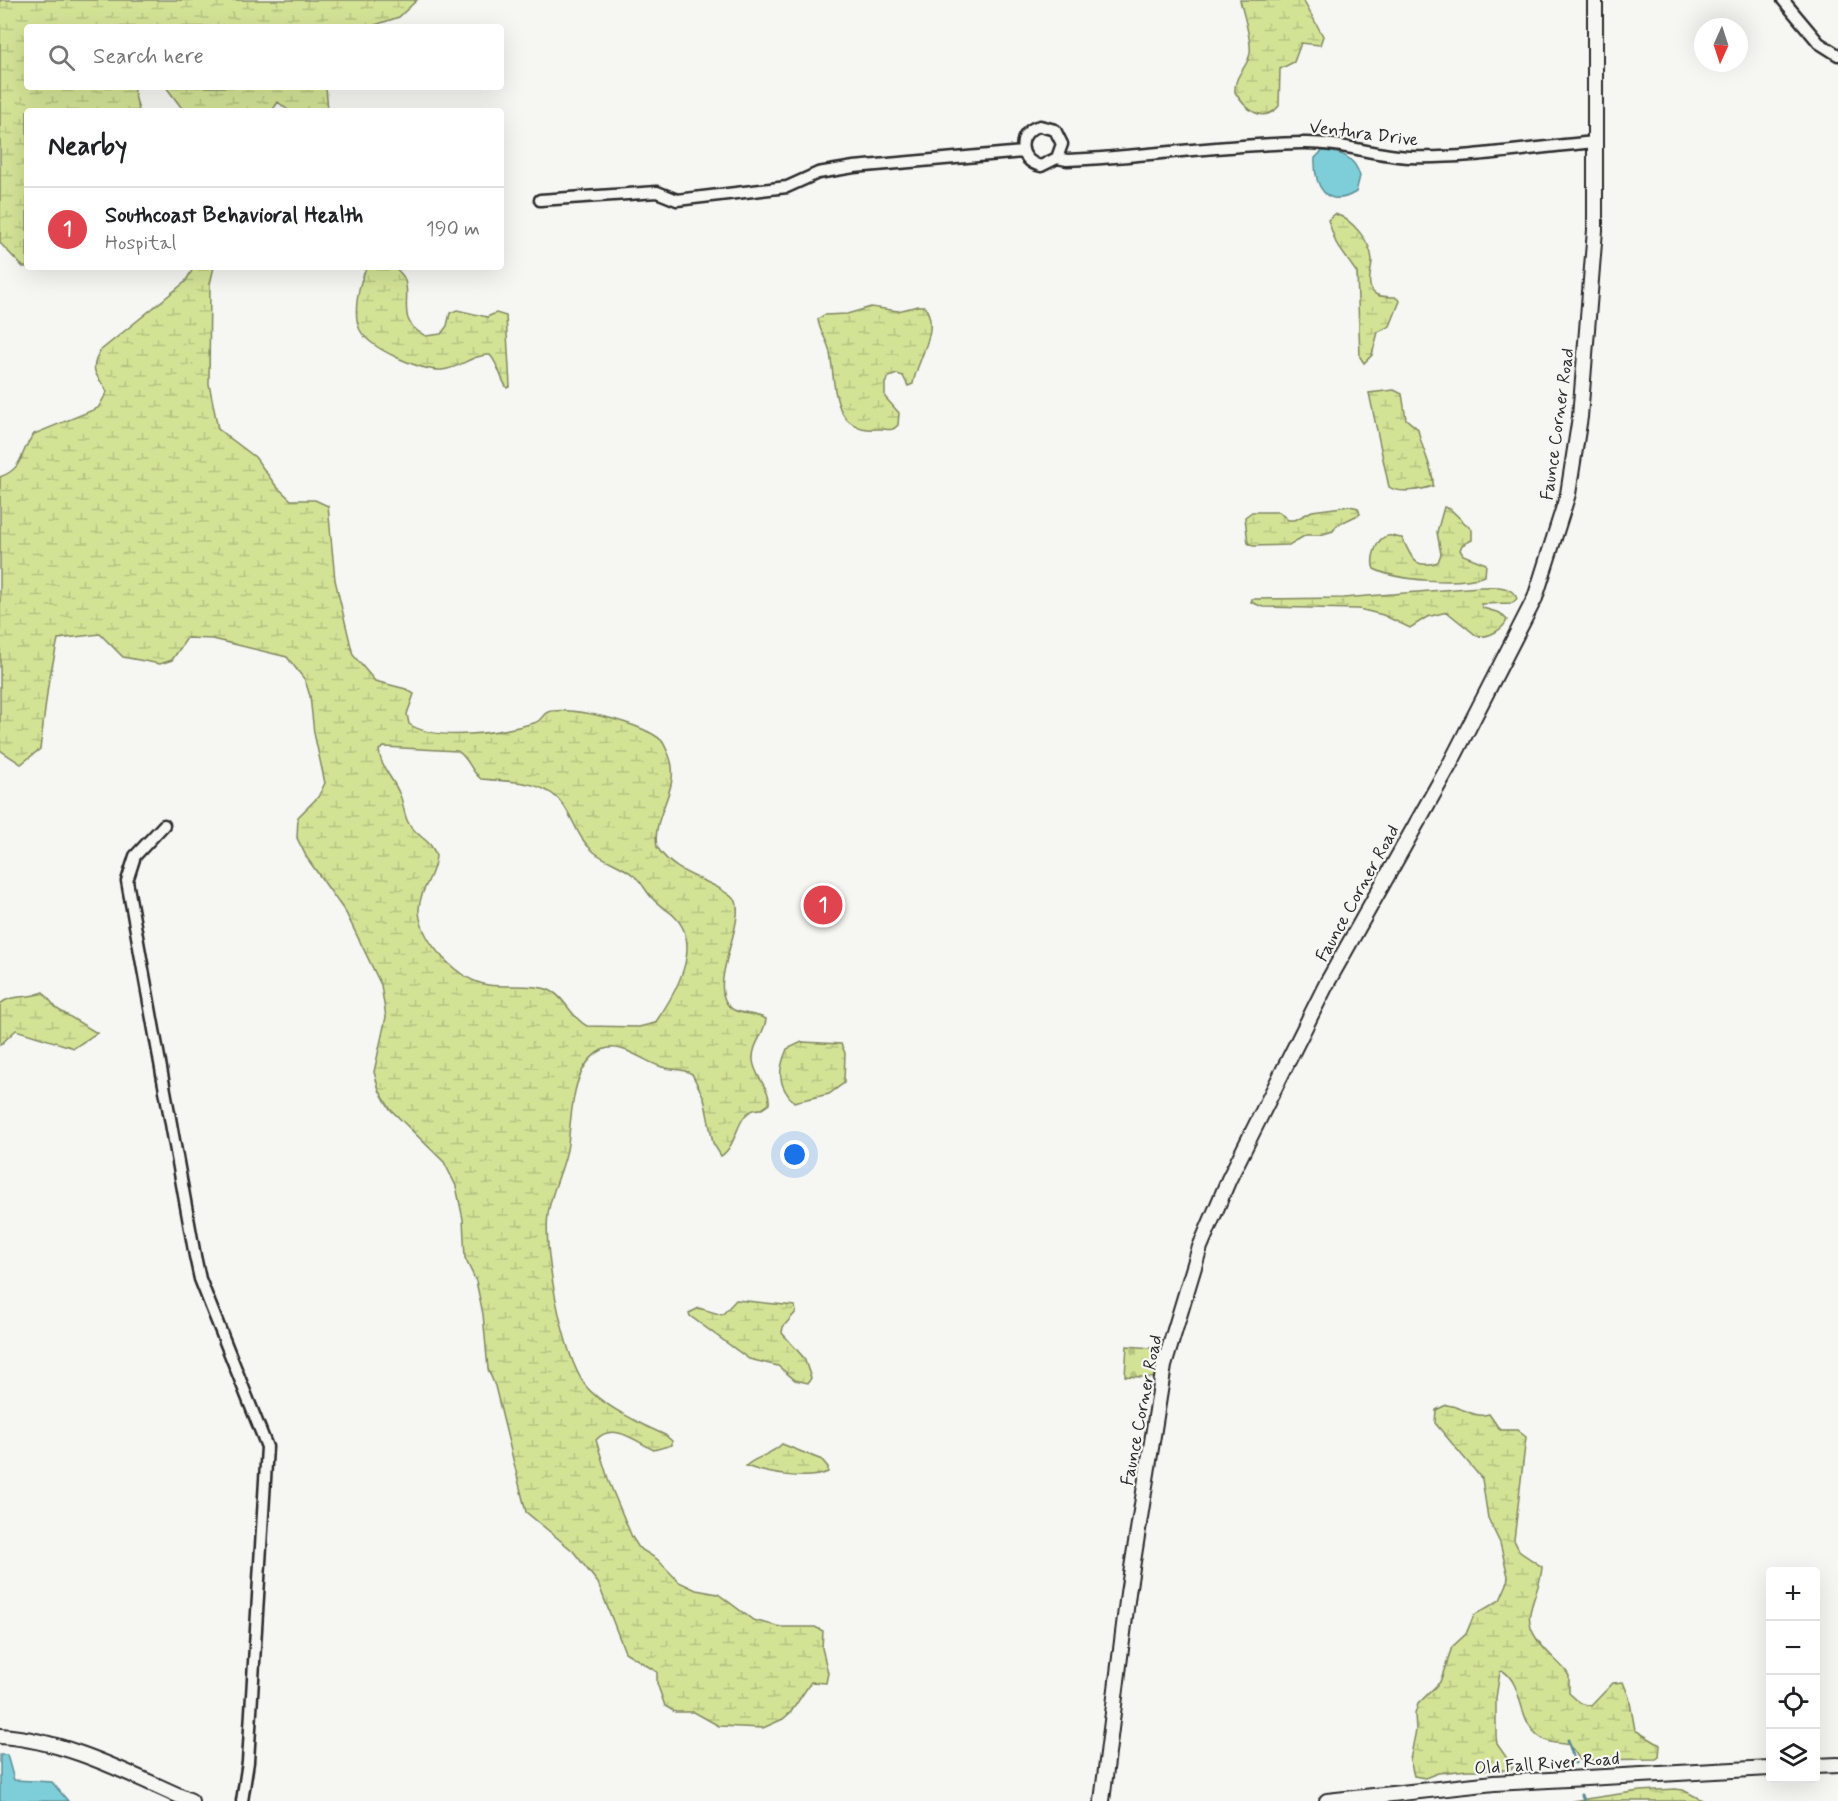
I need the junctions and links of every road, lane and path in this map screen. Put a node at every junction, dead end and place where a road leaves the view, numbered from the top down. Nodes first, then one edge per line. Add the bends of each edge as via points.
1 (1595, 0) edge
2 (1783, 0) edge
3 (1838, 55) edge
4 (1596, 142) junction
5 (1023, 152) junction
6 (1057, 158) junction
7 (540, 200) dead end
8 (164, 825) dead end
9 (0, 1736) edge
10 (1838, 1765) edge
11 (1820, 1766) edge
12 (1766, 1768) edge
13 (191, 1801) edge
14 (242, 1801) edge
15 (1102, 1801) edge
16 (1327, 1801) edge

1 - 4 main road, Faunce Corner Road
2 - 3 street via 1819,43
4 - 6 street, Ventura Drive via 1425,157 1314,142 1113,158
4 - 15 main road, Faunce Corner Road via 1595,230 1580,417 1568,494 1545,574 1449,764 1327,983 1229,1179 1200,1247 1164,1366 1128,1593
5 - 6 street, Ventura Drive via 1030,162 1041,165
5 - 6 street via 1025,135 1032,128 1044,126 1060,136 1062,148
5 - 7 street, Ventura Drive via 854,167 818,173 787,187 677,200 657,192
8 - 14 street via 135,856 127,881 195,1256 267,1448 248,1762
9 - 13 main road via 72,1752
10 - 11 main road
12 - 16 main road, Old Fall River Road via 1494,1783

